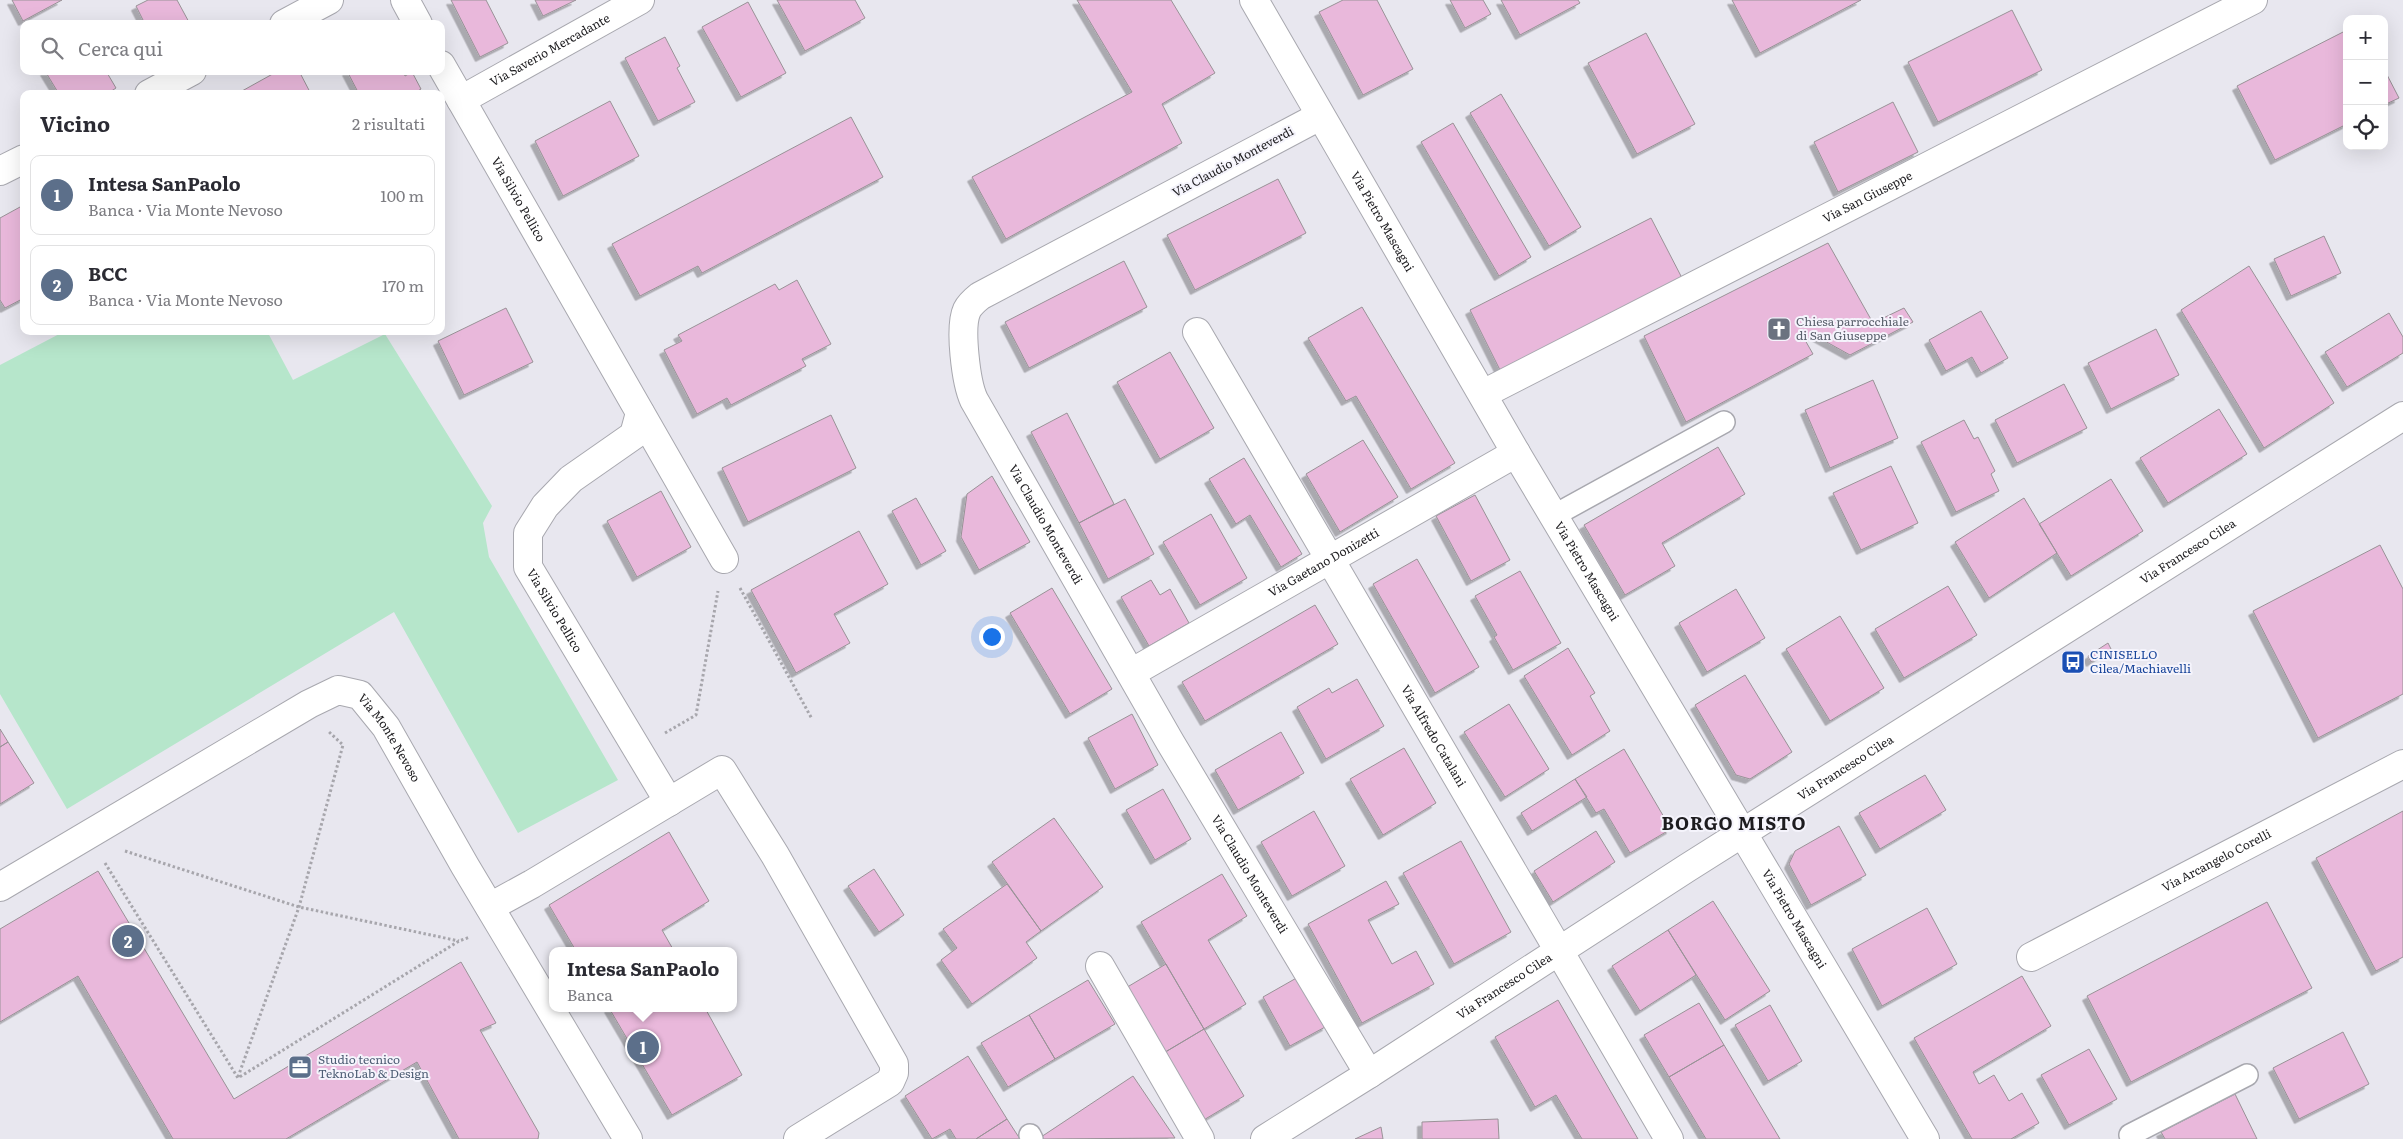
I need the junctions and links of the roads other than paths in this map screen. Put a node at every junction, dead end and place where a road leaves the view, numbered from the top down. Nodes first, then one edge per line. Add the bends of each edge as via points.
1 (330, 0) edge
2 (405, 0) edge
3 (640, 0) edge
4 (2253, 0) edge
5 (1261, 3) edge
6 (292, 20) edge
7 (416, 20) edge
8 (445, 72) edge
9 (185, 75) edge
10 (156, 90) edge
11 (461, 100) junction
12 (1320, 116) junction
13 (20, 161) edge
14 (0, 171) edge
15 (1197, 332) dead end
16 (1483, 394) junction
17 (640, 413) junction
18 (2403, 416) edge
19 (1724, 422) dead end
20 (1516, 452) junction
21 (1555, 515) junction
22 (724, 558) road end
23 (1331, 559) junction
24 (1131, 673) junction
25 (2403, 764) edge
26 (669, 802) junction
27 (1742, 834) junction
28 (0, 887) edge
29 (496, 917) junction
30 (1560, 950) junction
31 (2031, 958) dead end
32 (1100, 966) dead end
33 (549, 1006) edge
34 (552, 1012) edge
35 (1369, 1074) junction
36 (2247, 1075) dead end
37 (628, 1139) edge
38 (798, 1139) edge
39 (1200, 1139) edge
40 (1265, 1139) edge
41 (1669, 1139) edge
42 (1925, 1139) edge
43 (2132, 1139) edge

1 - 6 street
2 - 7 street
3 - 11 street, Via Saverio Mercadante
4 - 16 street, Via San Giuseppe
5 - 12 street, Via Pietro Mascagni
8 - 11 street, Via Silvio Pellico
9 - 10 street
11 - 17 street, Via Silvio Pellico
12 - 16 street, Via Pietro Mascagni
12 - 24 street, Via Claudio Monteverdi via 999,286 972,303 964,320 969,388
13 - 14 street
15 - 23 street, Via Alfredo Catalani
16 - 20 street, Via Pietro Mascagni
17 - 22 street, Via Silvio Pellico
17 - 26 street, Via Silvio Pellico via 634,435 571,479 545,506 528,533 528,567
18 - 27 street, Via Francesco Cilea
19 - 21 lane
20 - 21 street, Via Pietro Mascagni
20 - 23 street, Via Gaetano Donizetti
21 - 27 street, Via Pietro Mascagni
23 - 24 street, Via Gaetano Donizetti
23 - 30 street, Via Alfredo Catalani
24 - 35 street, Via Claudio Monteverdi
25 - 31 street, Via Arcangelo Corelli
26 - 29 street
26 - 38 street via 722,770 775,855 894,1064 890,1082
27 - 30 street, Via Francesco Cilea
27 - 42 street, Via Pietro Mascagni
28 - 29 street, Via Monte Nevoso via 309,704 338,690 360,695 386,727
29 - 33 street, Via Monte Nevoso
30 - 35 street, Via Francesco Cilea
30 - 41 street, Via Alfredo Catalani
32 - 39 street
34 - 37 street, Via Monte Nevoso
35 - 40 street, Via Francesco Cilea
36 - 43 lane via 2130,1135

